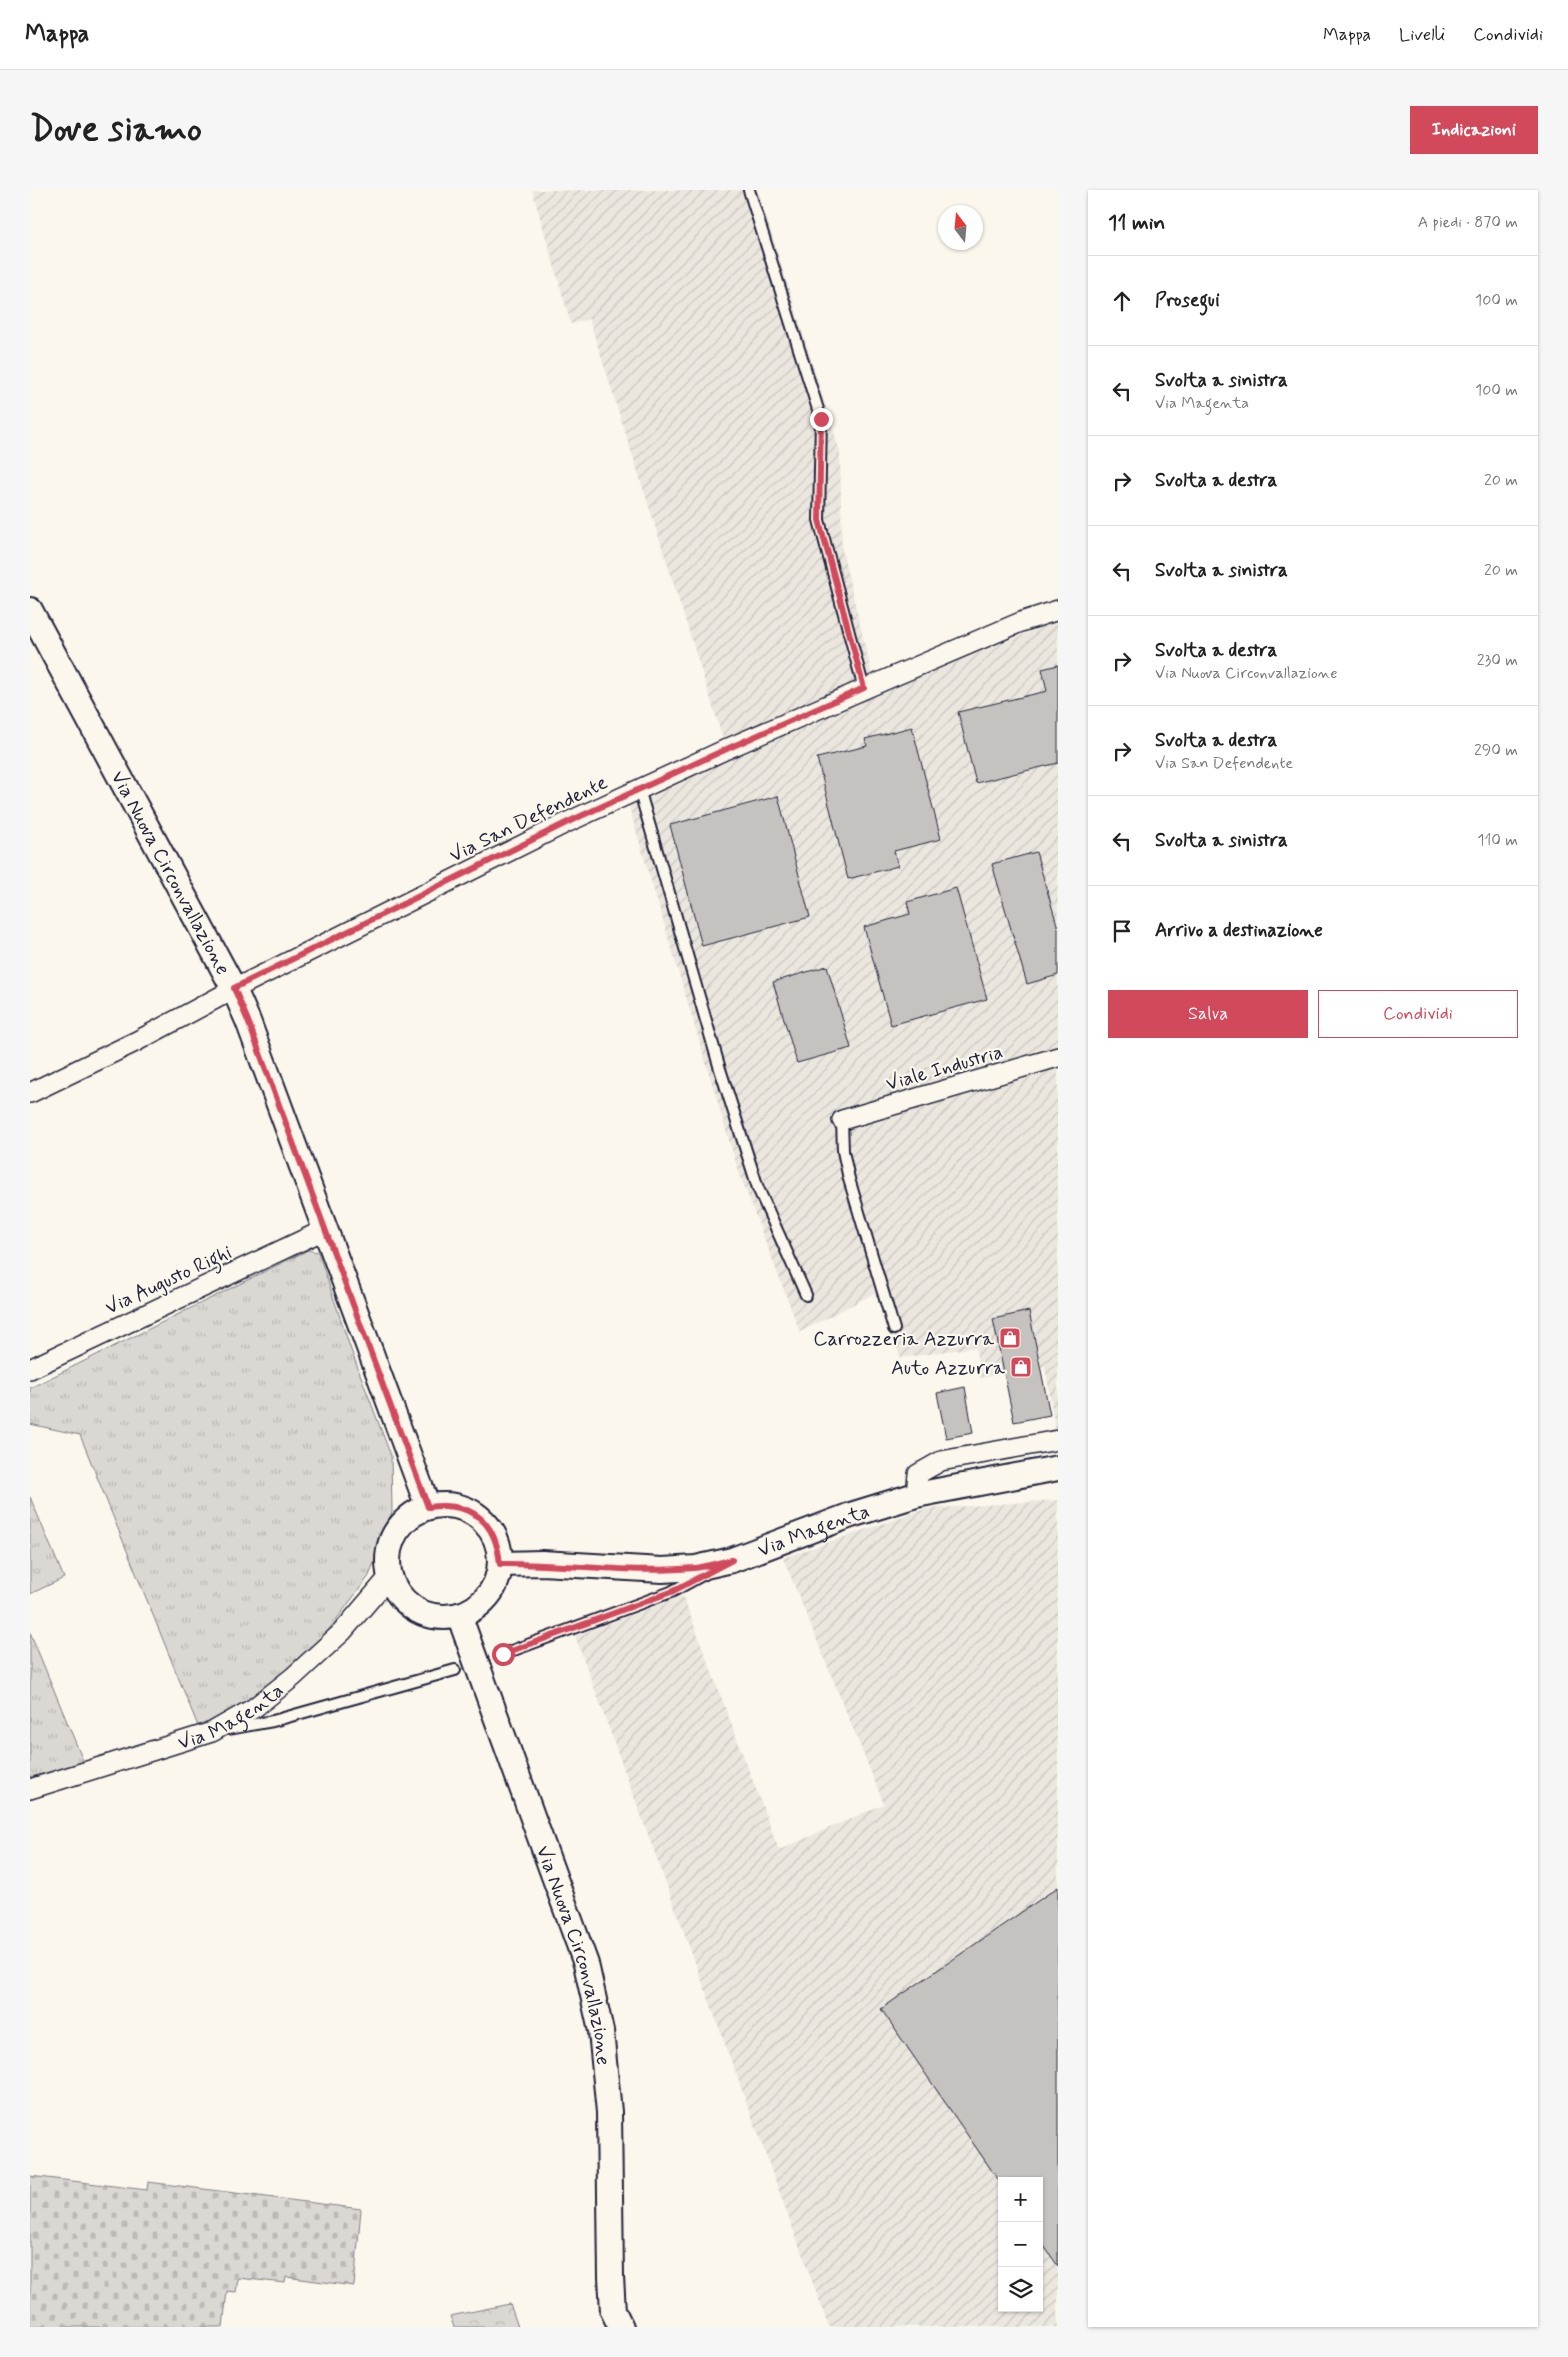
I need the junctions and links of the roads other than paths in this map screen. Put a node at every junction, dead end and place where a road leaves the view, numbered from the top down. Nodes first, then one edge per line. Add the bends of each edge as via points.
1 (749, 190) edge
2 (30, 610) edge
3 (1058, 610) edge
4 (864, 688) junction
5 (639, 789) junction
6 (234, 988) junction
7 (1058, 1057) edge
8 (30, 1093) edge
9 (842, 1120) joint
10 (326, 1229) junction
11 (806, 1296) dead end
12 (894, 1329) dead end
13 (30, 1369) edge
14 (1058, 1440) edge
15 (1058, 1468) edge
16 (916, 1495) junction
17 (428, 1507) junction
18 (732, 1560) junction
19 (500, 1564) junction
20 (390, 1576) junction
21 (459, 1615) junction
22 (503, 1654) dead end
23 (455, 1670) dead end
24 (212, 1732) junction
25 (30, 1789) edge
26 (615, 2322) edge

1 - 4 lane via 821,419 819,520
2 - 6 street, Via Nuova Circonvallazione
3 - 4 street, Via San Defendente via 1021,622
4 - 5 street, Via San Defendente
5 - 6 street, Via San Defendente
5 - 11 lane via 758,1188
6 - 8 street, Via San Defendente via 137,1041
6 - 10 street, Via Nuova Circonvallazione
7 - 9 street, Viale Industria
9 - 12 lane via 843,1151 849,1179
10 - 13 street, Via Augusto Righi
10 - 17 street, Via Nuova Circonvallazione
14 - 16 street via 941,1461 918,1474
15 - 16 street, Via Magenta
16 - 18 street, Via Magenta via 858,1512
17 - 19 street via 464,1508 479,1517 491,1530 498,1546
17 - 20 street via 412,1514 399,1527 391,1542
18 - 19 street, Via Magenta via 696,1568 662,1570 542,1563
18 - 22 lane via 671,1592
19 - 21 street via 497,1581 488,1596 475,1608
20 - 21 street via 397,1592 424,1614
20 - 24 street, Via Magenta via 342,1632 293,1678 254,1708
21 - 26 street, Via Nuova Circonvallazione via 586,1964 601,2031 609,2112 610,2277
23 - 24 lane via 272,1720
24 - 25 street, Via Magenta

